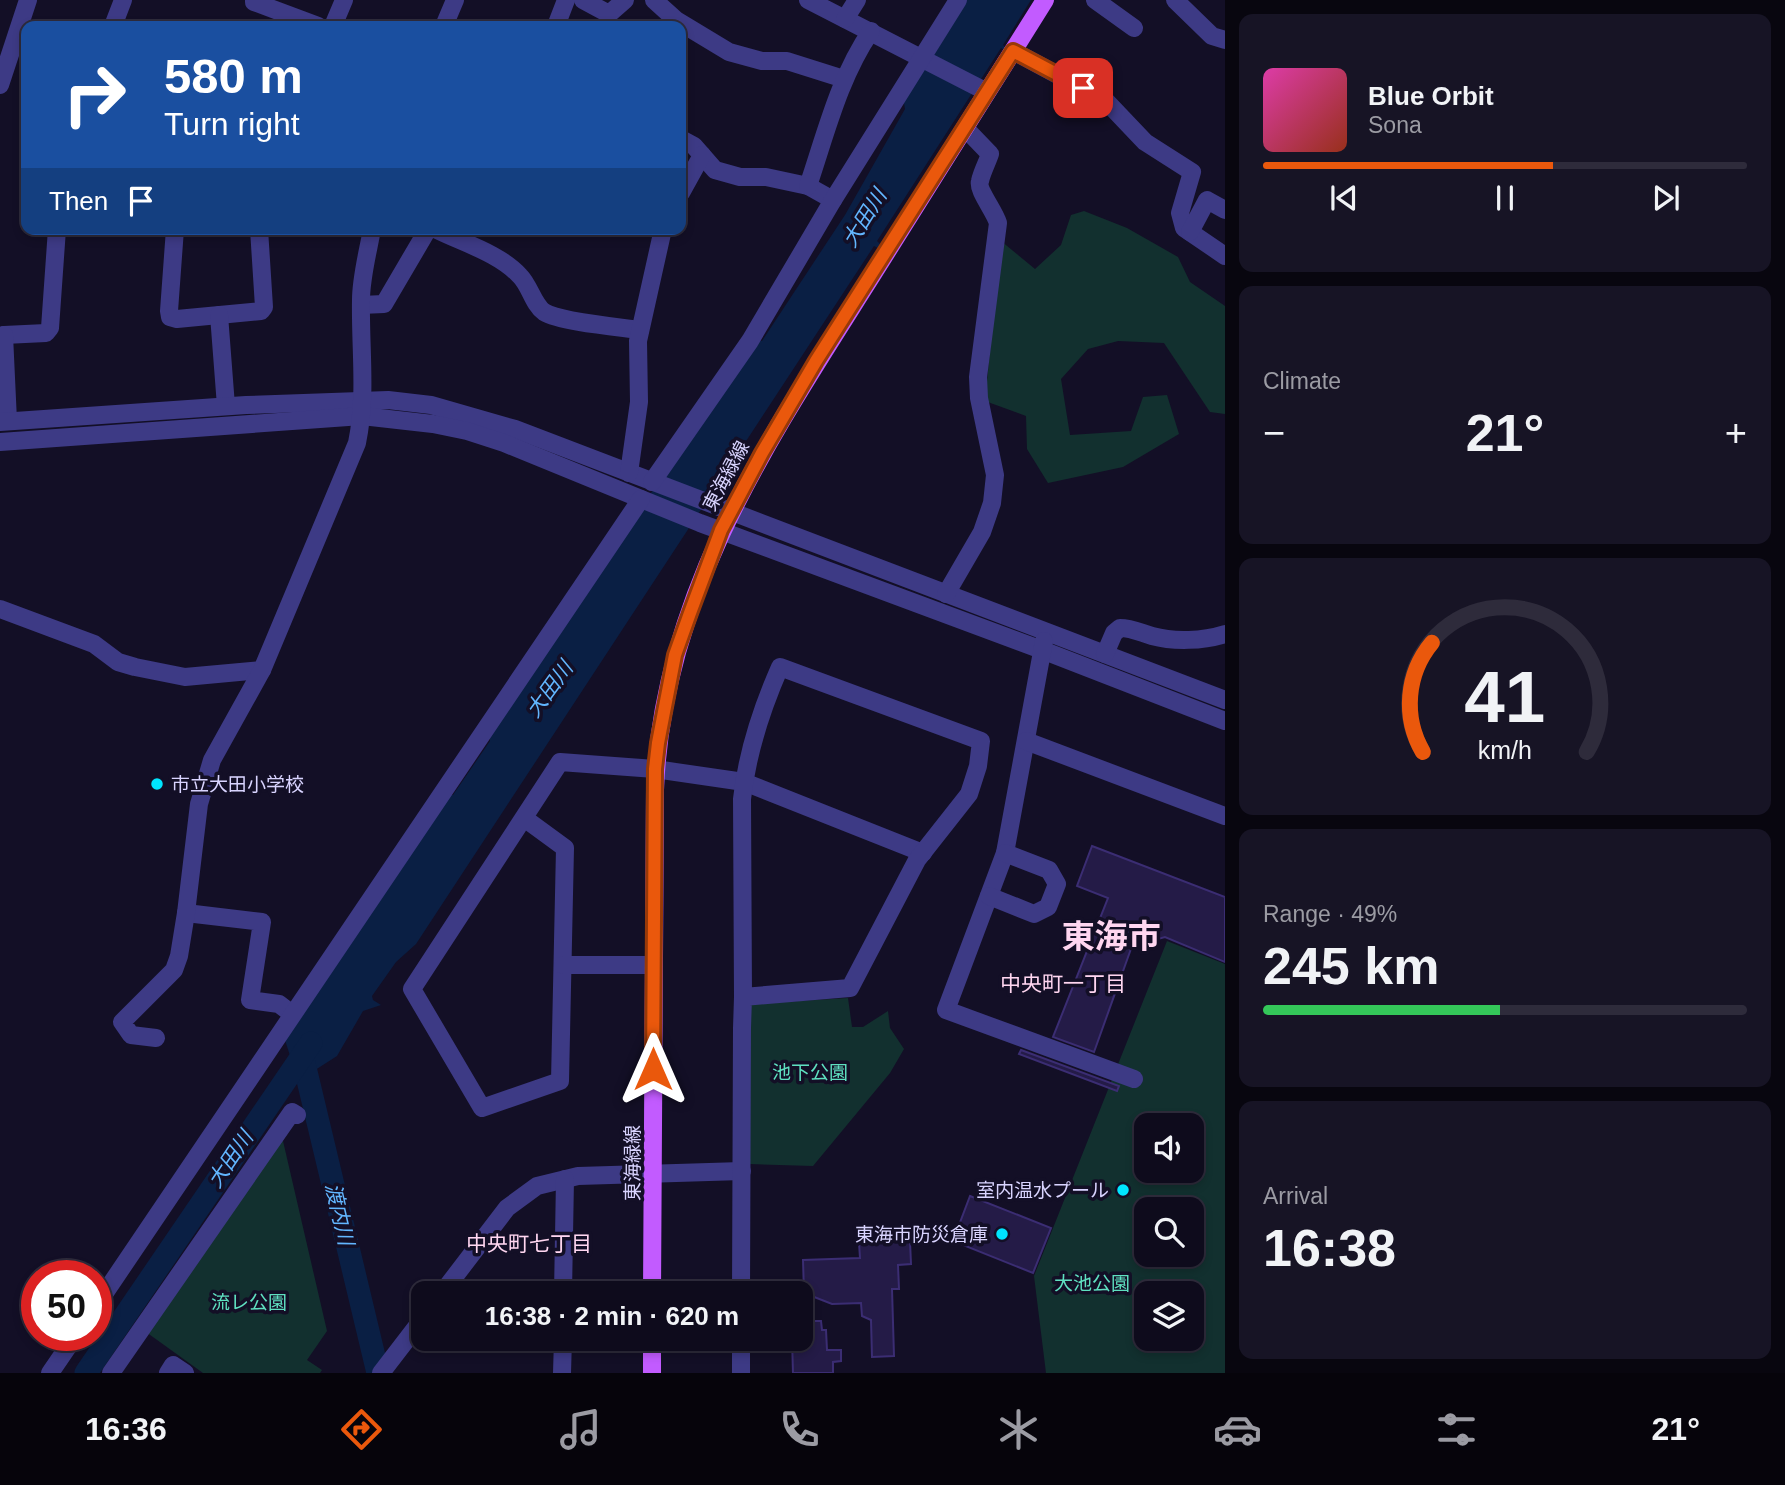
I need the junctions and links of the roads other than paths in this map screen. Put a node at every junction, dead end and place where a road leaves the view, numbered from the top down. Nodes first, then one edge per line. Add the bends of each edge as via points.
1 (27, 0) edge
2 (123, 0) edge
3 (254, 0) edge
4 (344, 0) edge
5 (455, 0) edge
6 (566, 0) edge
7 (583, 0) edge
8 (625, 0) edge
9 (653, 0) edge
10 (808, 0) edge
11 (857, 0) edge
12 (958, 0) edge
13 (1045, 0) edge
14 (1095, 0) edge
15 (1175, 0) edge
16 (845, 19) junction
17 (24, 21) edge
18 (115, 21) edge
19 (303, 21) edge
20 (335, 21) edge
21 (446, 21) edge
22 (558, 21) edge
23 (678, 21) edge
24 (686, 26) edge
25 (1133, 28) dead end
26 (870, 31) junction
27 (1225, 40) edge
28 (20, 43) edge
29 (1013, 51) junction
30 (923, 58) junction
31 (844, 79) junction
32 (0, 85) edge
33 (984, 90) junction
34 (965, 128) junction
35 (686, 143) edge
36 (702, 155) junction
37 (686, 184) edge
38 (808, 186) junction
39 (833, 200) junction
40 (1225, 210) edge
41 (1190, 232) junction
42 (57, 235) edge
43 (175, 235) edge
44 (259, 235) edge
45 (371, 235) edge
46 (424, 235) edge
47 (448, 235) edge
48 (662, 235) edge
49 (1225, 256) edge
50 (361, 305) junction
51 (219, 315) junction
52 (640, 330) junction
53 (2, 336) edge
54 (226, 406) junction
55 (363, 408) junction
56 (4, 421) edge
57 (0, 442) edge
58 (629, 473) junction
59 (655, 483) junction
60 (644, 500) junction
61 (731, 512) junction
62 (721, 530) junction
63 (946, 594) junction
64 (0, 609) edge
65 (1046, 631) junction
66 (1225, 634) edge
67 (1042, 650) junction
68 (1105, 654) junction
69 (262, 670) junction
70 (1225, 700) edge
71 (1225, 721) edge
72 (1026, 741) junction
73 (655, 769) junction
74 (744, 782) junction
75 (1225, 816) edge
76 (524, 818) junction
77 (1004, 852) junction
78 (923, 853) junction
79 (989, 896) junction
80 (186, 912) junction
81 (563, 965) junction
82 (653, 965) junction
83 (743, 996) junction
84 (292, 1014) junction
85 (156, 1038) dead end
86 (1134, 1079) dead end
87 (298, 1115) dead end
88 (742, 1171) junction
89 (653, 1174) junction
90 (565, 1179) junction
91 (451, 1281) edge
92 (563, 1281) edge
93 (652, 1281) edge
94 (741, 1281) edge
95 (112, 1282) edge
96 (411, 1334) edge
97 (65, 1351) edge
98 (563, 1351) edge
99 (652, 1351) edge
100 (741, 1351) edge
101 (50, 1373) edge
102 (111, 1373) edge
103 (168, 1373) edge
104 (184, 1373) edge
105 (381, 1373) edge
106 (562, 1373) edge
107 (652, 1373) edge
108 (741, 1373) edge

1 - 17 street
2 - 18 street
3 - 19 street
4 - 20 street
5 - 21 street
6 - 22 street
7 - 8 street via 609,14
9 - 23 street
10 - 16 street
11 - 16 street
12 - 30 street
13 - 29 main road, 東海緑線
14 - 25 street
15 - 27 street via 1212,36
16 - 26 street
24 - 31 street via 729,52 762,61 787,61
26 - 30 street
26 - 31 street
28 - 32 street
29 - 33 main road, 東海緑線
29 - 41 street via 1105,101 1145,142 1192,172 1181,213 1184,228
30 - 33 street
30 - 39 street
31 - 38 street
33 - 34 main road, 東海緑線
34 - 61 main road, 東海緑線 via 816,361
34 - 63 street via 990,154 979,190 998,223 978,377 995,474 982,532
35 - 36 street
36 - 37 street
36 - 38 street via 715,170
38 - 39 street
39 - 59 street via 750,341
40 - 41 street via 1207,201
41 - 49 street
42 - 53 street via 50,328
43 - 51 street via 170,317
44 - 51 street via 264,307
45 - 50 street
46 - 50 street via 384,304
47 - 52 street via 508,264 545,312
48 - 52 street
50 - 55 street
51 - 54 street
52 - 58 street via 639,402
53 - 56 street
54 - 55 street
54 - 56 street
55 - 57 street
55 - 58 street via 388,400 431,405 515,429
55 - 60 street via 467,431
55 - 69 street via 357,443
58 - 59 street
59 - 61 street
60 - 62 street
60 - 84 street
61 - 62 main road, 東海緑線
61 - 63 street
62 - 67 street
62 - 73 main road, 東海緑線 via 675,655
63 - 65 street
64 - 69 street via 94,644 118,662 135,667 185,677
65 - 67 street
65 - 68 street
66 - 68 street via 1170,640 1120,628
67 - 71 street
67 - 72 street
68 - 70 street
69 - 80 street via 212,760 200,804
72 - 75 street
72 - 77 street
73 - 74 street
73 - 76 street via 560,762
73 - 82 main road, 東海緑線
74 - 78 street
74 - 78 street via 779,667 981,741 969,794
74 - 83 street
76 - 81 street via 565,848
76 - 81 street via 412,989 482,1108 560,1081
77 - 79 street
77 - 79 street via 1049,870 1057,884 1048,907 1034,914
78 - 83 street via 850,988
79 - 86 street via 946,1010
80 - 84 street via 261,922 250,1000 279,1004
80 - 85 street via 174,970 122,1022 131,1035
81 - 82 street
82 - 89 main road, 東海緑線
83 - 88 street
84 - 95 street
87 - 102 street via 292,1112
88 - 89 street
88 - 94 street
89 - 90 street
89 - 93 main road, 東海緑線
90 - 91 street via 537,1186 507,1208
90 - 92 street
96 - 105 street
97 - 101 street
98 - 106 street
99 - 107 main road
100 - 108 street
103 - 104 street via 173,1365

